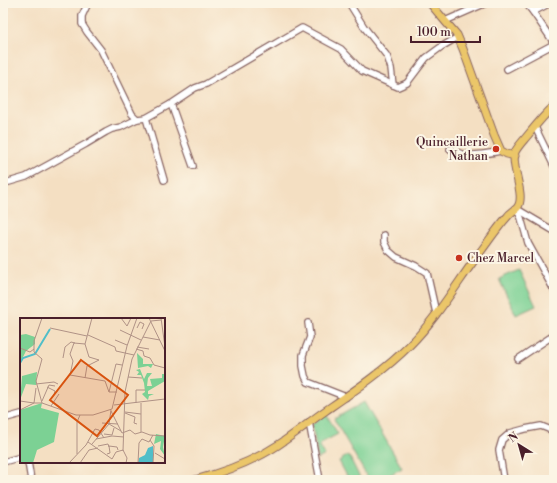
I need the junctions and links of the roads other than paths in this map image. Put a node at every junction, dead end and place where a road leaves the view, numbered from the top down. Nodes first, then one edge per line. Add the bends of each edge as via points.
1 (88, 3) edge
2 (349, 3) edge
3 (430, 3) edge
4 (486, 3) edge
5 (526, 3) edge
6 (550, 3) edge
7 (533, 12) junction
8 (445, 21) junction
9 (458, 37) junction
10 (554, 44) edge
11 (507, 69) dead end
12 (393, 85) junction
13 (171, 104) junction
14 (554, 106) edge
15 (146, 118) junction
16 (137, 119) junction
17 (535, 127) junction
18 (450, 148) dead end
19 (501, 151) junction
20 (515, 156) junction
21 (193, 166) dead end
22 (554, 166) edge
23 (164, 180) dead end
24 (3, 182) edge
25 (517, 208) junction
26 (554, 231) edge
27 (384, 235) dead end
28 (554, 290) edge
29 (436, 313) junction
30 (308, 323) dead end
31 (554, 335) edge
32 (518, 359) dead end
33 (346, 397) junction
34 (20, 414) edge
35 (3, 419) edge
36 (309, 422) junction
37 (554, 435) edge
38 (20, 457) edge
39 (3, 462) edge
40 (28, 463) edge
41 (31, 480) edge
42 (195, 480) edge
43 (320, 480) edge
44 (504, 480) edge

1 - 16 street via 82,16 82,24 101,50 132,114
2 - 12 street via 387,56
3 - 8 main road
4 - 8 street
5 - 7 street
6 - 7 street
7 - 10 street
8 - 9 main road
9 - 12 street via 426,58 407,83 398,87
9 - 19 main road
10 - 11 street
12 - 13 street via 362,70 341,49 302,28
13 - 15 street
13 - 21 street
14 - 17 main road
15 - 16 street
15 - 23 street
16 - 24 street via 106,132 26,177
17 - 20 main road via 520,144
17 - 22 street
18 - 19 street via 462,154
19 - 20 main road
20 - 25 main road via 520,199
25 - 26 street
25 - 28 street via 528,243
25 - 29 main road via 478,254
27 - 29 street via 388,250 427,273
29 - 33 main road via 409,346
30 - 33 street via 310,337 303,355 303,366 308,382
31 - 32 street
33 - 36 main road
34 - 35 street
36 - 42 main road via 264,453
36 - 43 street
37 - 44 street via 551,430 541,426 510,433 502,440 499,450
38 - 39 street
40 - 41 street

